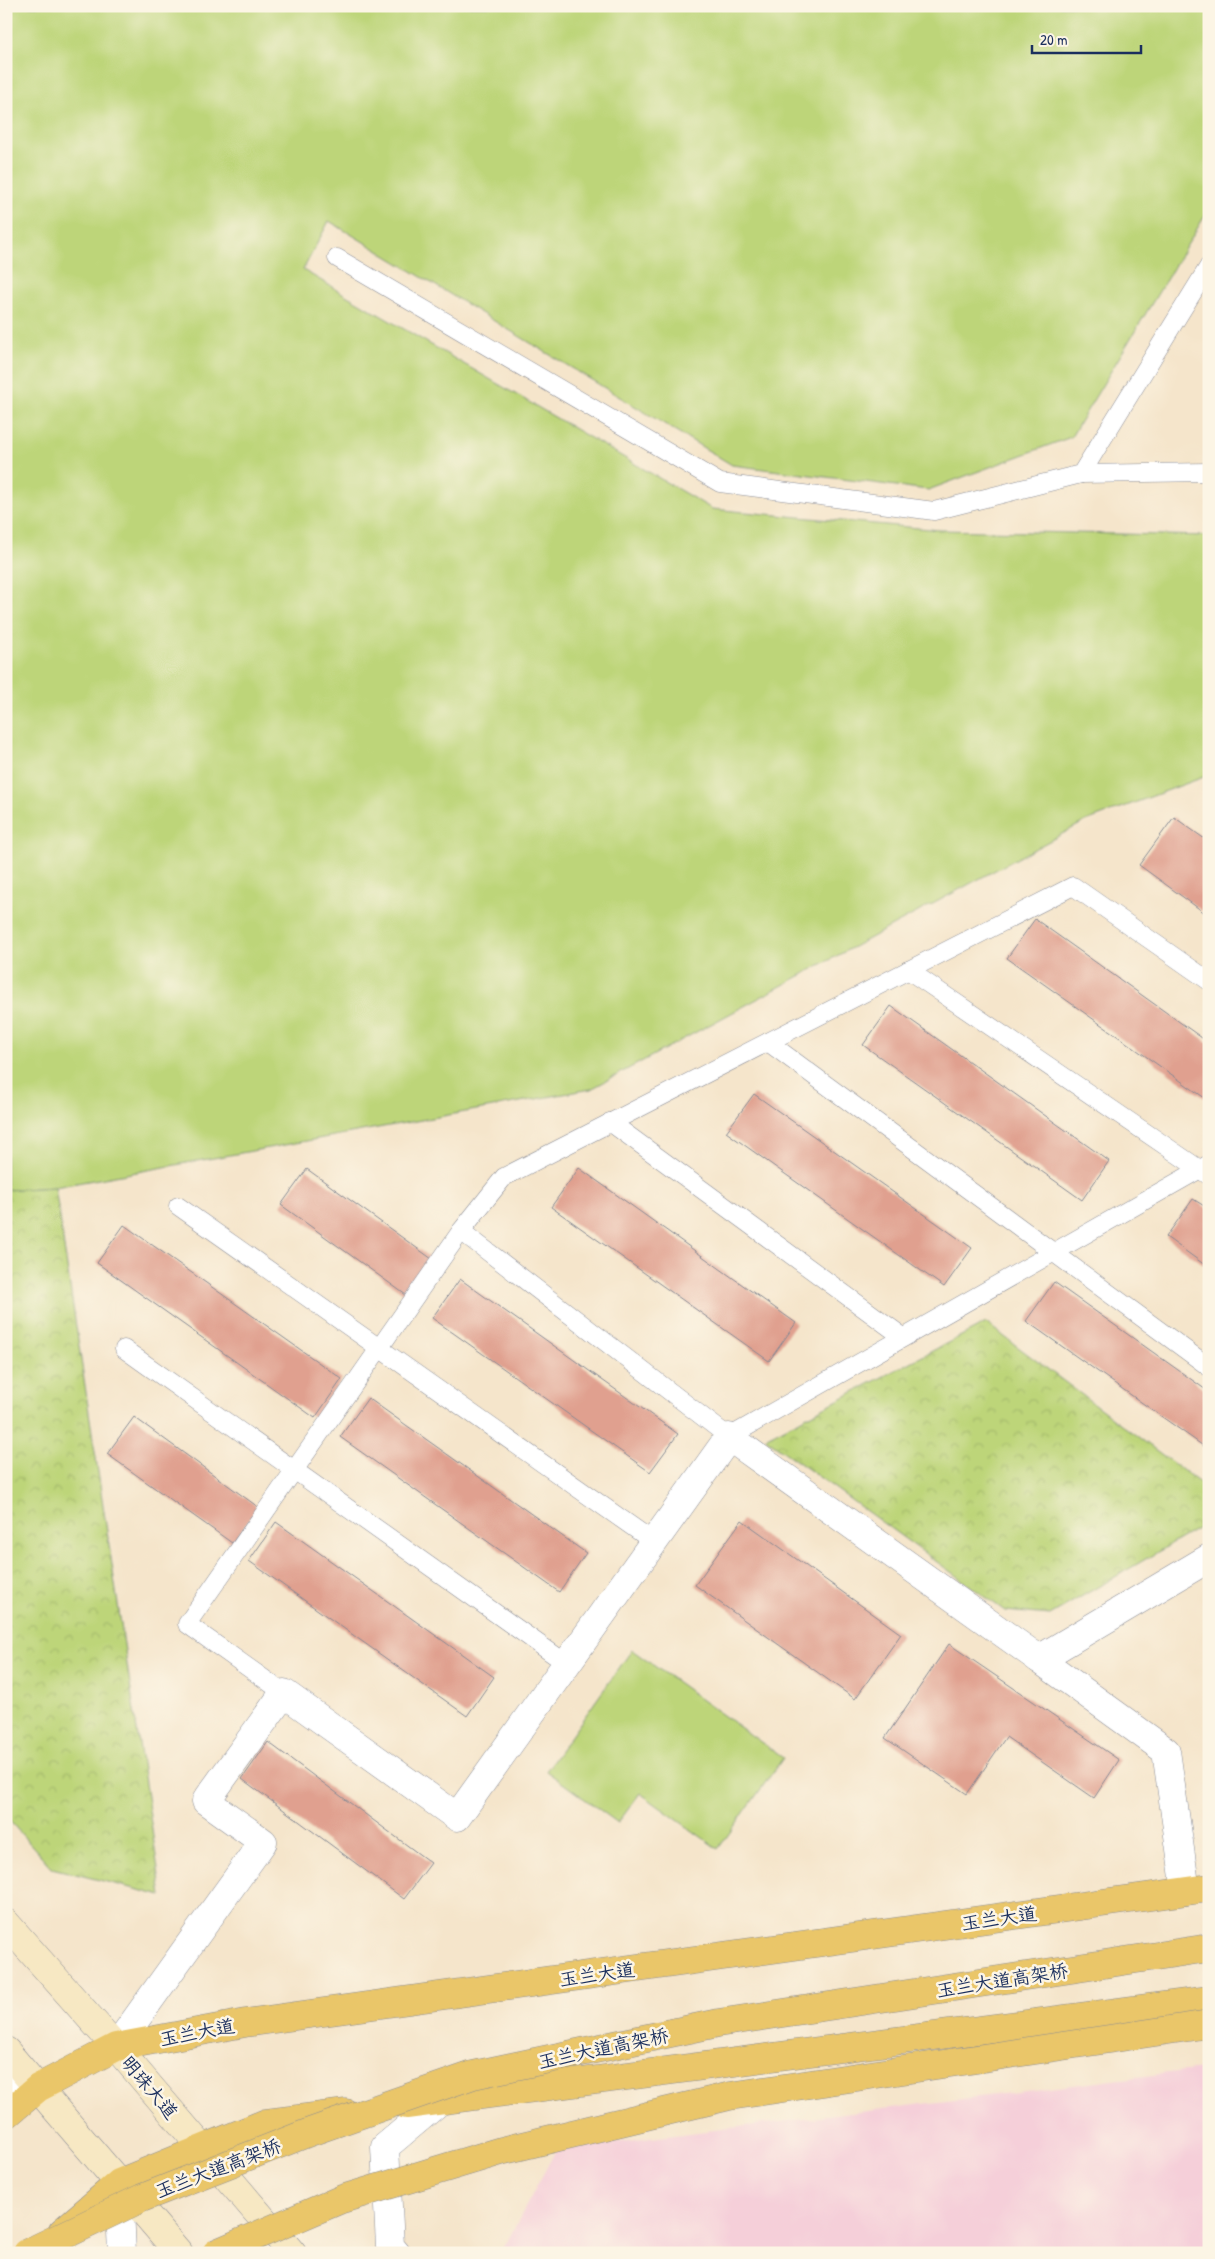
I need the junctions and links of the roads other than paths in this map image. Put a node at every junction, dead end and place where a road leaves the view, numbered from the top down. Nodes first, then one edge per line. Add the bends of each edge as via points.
1 (337, 258) dead end
2 (1209, 266) edge
3 (1209, 472) edge
4 (1080, 474) junction
5 (908, 970) junction
6 (1209, 981) edge
7 (768, 1042) junction
8 (610, 1122) junction
9 (1206, 1169) edge
10 (178, 1206) dead end
11 (461, 1231) junction
12 (1053, 1252) junction
13 (903, 1337) junction
14 (379, 1348) junction
15 (124, 1349) dead end
16 (1209, 1367) edge
17 (729, 1437) junction
18 (294, 1470) junction
19 (654, 1542) junction
20 (1209, 1558) edge
21 (1039, 1659) junction
22 (567, 1664) junction
23 (284, 1693) junction
24 (1198, 1890) edge
25 (6, 1923) edge
26 (1209, 1948) edge
27 (1209, 2000) edge
28 (1209, 2024) edge
29 (116, 2047) junction
30 (6, 2051) edge
31 (6, 2081) edge
32 (38, 2088) junction
33 (441, 2100) junction
34 (6, 2115) edge
35 (203, 2148) junction
36 (118, 2183) junction
37 (27, 2253) edge
38 (38, 2253) edge
39 (122, 2253) edge
40 (179, 2253) edge
41 (216, 2253) edge
42 (292, 2253) edge
43 (396, 2253) edge

1 - 4 lane via 720,483 934,511
2 - 4 lane
3 - 4 lane
5 - 6 lane via 1073,886
5 - 7 lane
5 - 9 lane
7 - 8 lane
7 - 12 lane
8 - 11 lane via 504,1176
8 - 13 lane
9 - 12 lane
10 - 14 lane
11 - 14 lane
11 - 17 lane
12 - 13 lane
12 - 16 lane
13 - 17 lane
14 - 18 lane
14 - 19 lane
15 - 18 lane
17 - 19 street
17 - 21 street
18 - 22 lane
18 - 23 lane via 187,1624
19 - 22 street
20 - 21 street
21 - 24 street via 1166,1751
22 - 23 street via 457,1817
23 - 29 street via 206,1801 263,1842
24 - 29 main road, 玉兰大道 via 245,2023
25 - 29 main road, 明珠大道
26 - 37 main road, 玉兰大道高架桥, bridge via 718,2023 473,2075 310,2132 142,2198
27 - 33 main road
28 - 41 main road, bridge via 730,2096 501,2151 342,2199
29 - 32 main road, 玉兰大道
29 - 35 main road, 明珠大道
30 - 32 main road
31 - 32 street
32 - 34 main road, 玉兰大道
32 - 36 main road
33 - 35 main road via 266,2123
33 - 43 street via 384,2147 390,2246
35 - 36 main road
35 - 42 main road, 明珠大道
36 - 38 main road
36 - 39 street
36 - 40 main road

